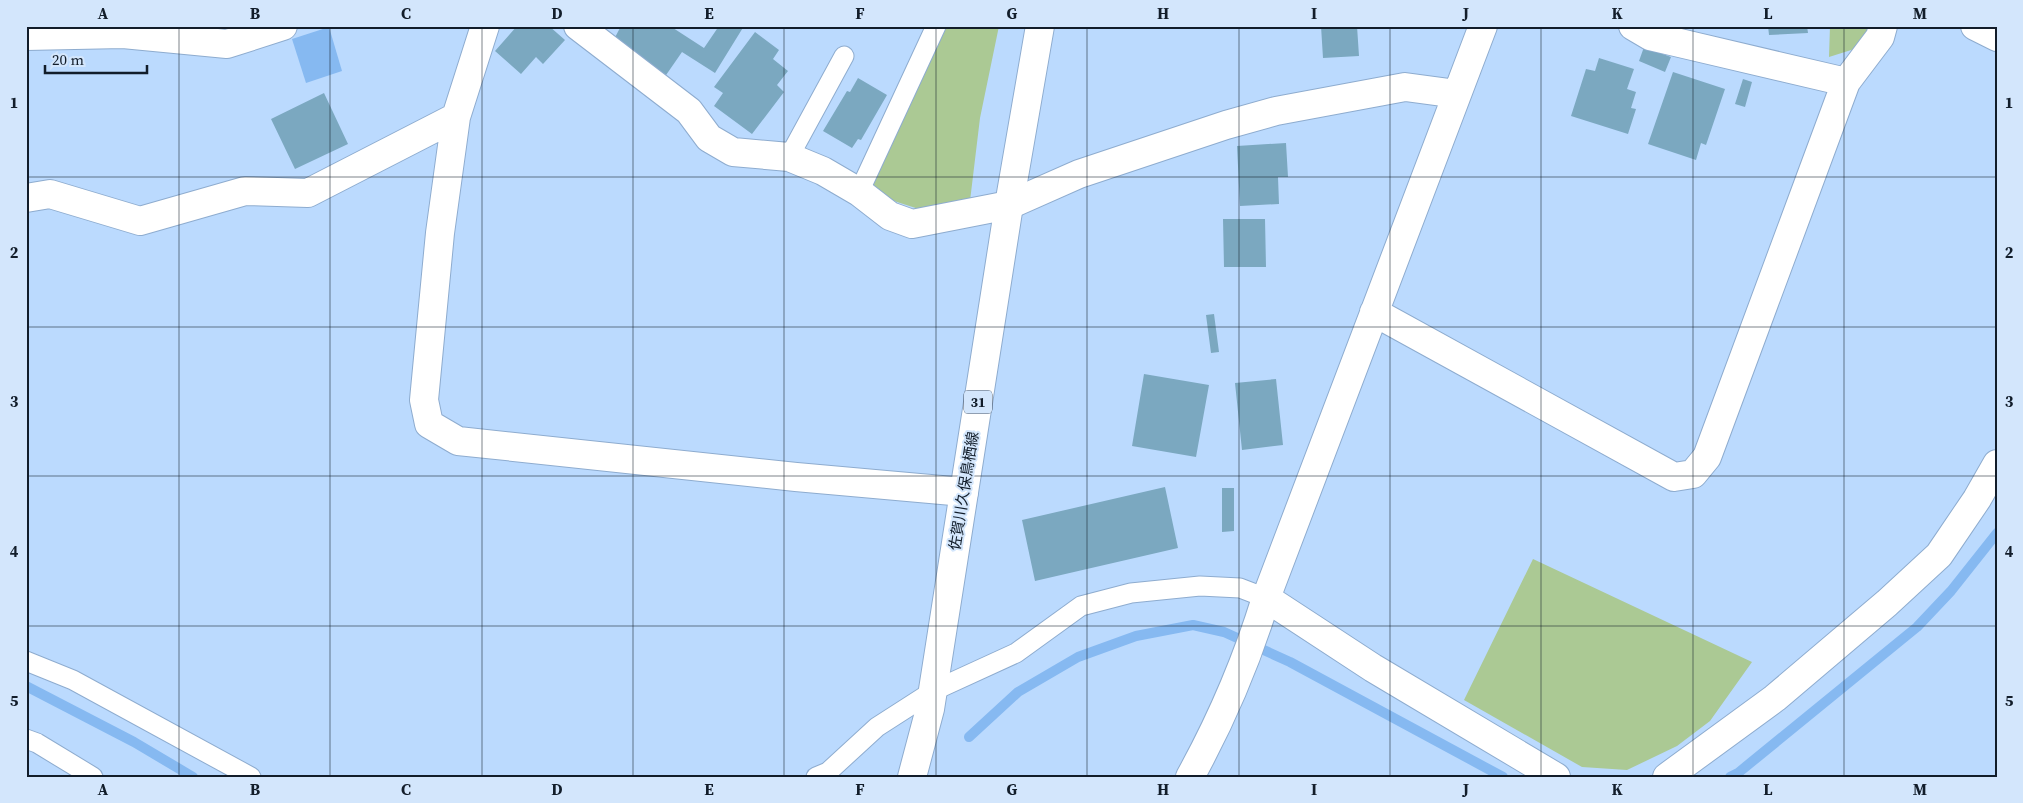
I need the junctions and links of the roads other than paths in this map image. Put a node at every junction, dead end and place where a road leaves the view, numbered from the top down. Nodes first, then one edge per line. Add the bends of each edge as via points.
1 (283, 26) edge
2 (485, 26) edge
3 (578, 26) edge
4 (936, 26) edge
5 (1040, 26) edge
6 (1483, 26) edge
7 (1632, 26) edge
8 (1883, 26) edge
9 (1975, 26) edge
10 (26, 36) edge
11 (1997, 36) edge
12 (844, 56) dead end
13 (1846, 82) junction
14 (1457, 94) junction
15 (456, 117) junction
16 (789, 157) junction
17 (859, 192) junction
18 (26, 198) edge
19 (1009, 205) junction
20 (1374, 312) junction
21 (1997, 464) edge
22 (964, 492) junction
23 (1264, 605) junction
24 (26, 661) edge
25 (932, 691) junction
26 (26, 739) edge
27 (93, 777) edge
28 (250, 777) edge
29 (816, 777) edge
30 (912, 777) edge
31 (1190, 777) edge
32 (1556, 777) edge
33 (1668, 777) edge

1 - 10 street via 227,44 123,34
2 - 15 street
3 - 16 street via 689,112 709,138 733,152
4 - 17 lane
5 - 19 street, 佐賀川久保鳥栖線 / 31
6 - 14 street
7 - 13 street via 1650,36
8 - 13 street via 1880,37
9 - 11 street
12 - 16 lane
13 - 20 street via 1707,457 1693,474 1674,477
14 - 19 street via 1405,87 1276,110 1079,174
14 - 20 street
15 - 18 street via 308,193 244,191 140,221 50,194
15 - 22 street via 440,233 424,400 429,424 458,441
16 - 17 street via 823,171
17 - 19 street via 890,216 912,224
19 - 22 street, 佐賀川久保鳥栖線 / 31
20 - 23 street
21 - 33 street via 1940,555 1775,698
22 - 25 street, 佐賀川久保鳥栖線 / 31
23 - 25 lane via 1240,588 1200,586 1131,593 1081,606 1016,653
23 - 31 street via 1245,663 1214,734
23 - 32 street
24 - 28 lane via 73,680
25 - 29 lane via 877,727 828,772
25 - 30 street, 佐賀川久保鳥栖線 / 31
26 - 27 lane

